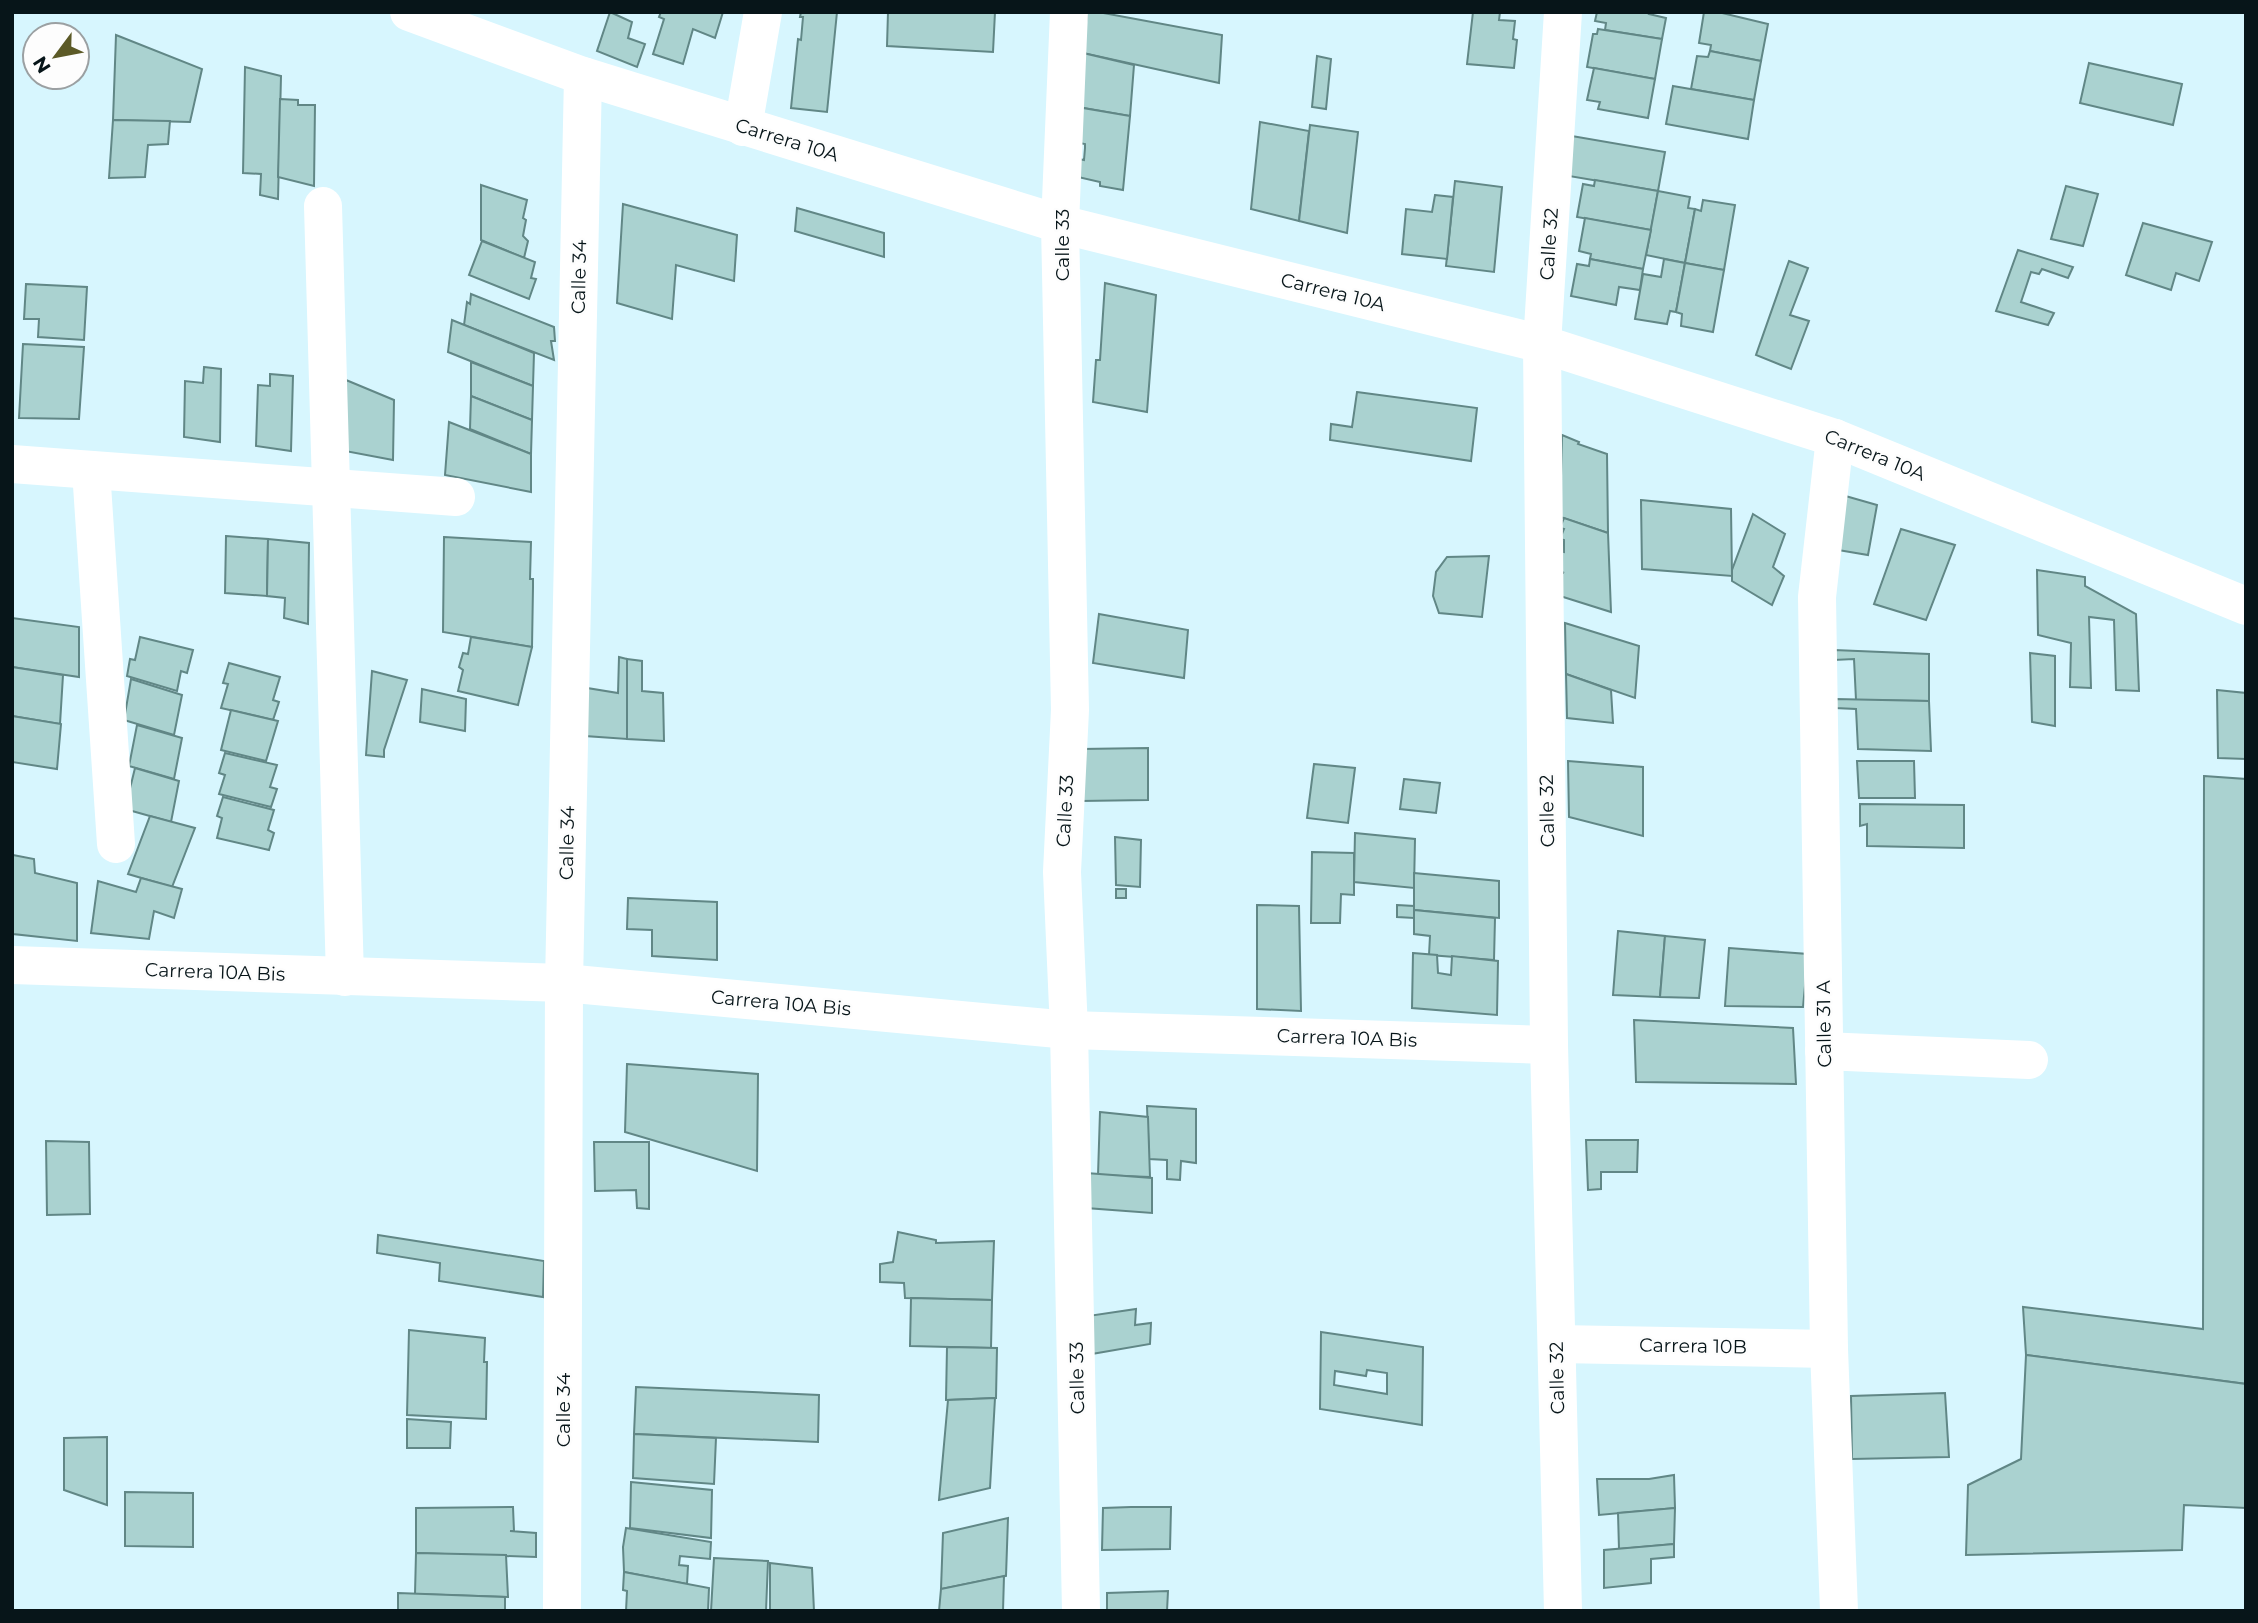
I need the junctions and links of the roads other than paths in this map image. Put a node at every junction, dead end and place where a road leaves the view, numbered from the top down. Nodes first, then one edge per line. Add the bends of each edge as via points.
1 (409, 12) edge
2 (763, 12) edge
3 (1069, 12) edge
4 (1563, 12) edge
5 (583, 76) junction
6 (743, 127) junction
7 (323, 206) dead end
8 (1060, 224) junction
9 (1542, 345) junction
10 (1835, 438) junction
11 (12, 464) edge
12 (91, 470) junction
13 (331, 489) junction
14 (456, 497) dead end
15 (2246, 606) edge
16 (116, 845) dead end
17 (12, 965) edge
18 (345, 977) junction
19 (564, 983) junction
20 (1069, 1030) junction
21 (1549, 1045) junction
22 (1824, 1051) junction
23 (2029, 1060) dead end
24 (1557, 1344) junction
25 (1829, 1349) junction
26 (562, 1611) edge
27 (1081, 1611) edge
28 (1563, 1611) edge
29 (1839, 1611) edge

1 - 5 street, Carrera 10A
2 - 6 street
3 - 8 street, Calle 33
4 - 9 street, Calle 32
5 - 6 street, Carrera 10A
5 - 19 street, Calle 34
6 - 8 street, Carrera 10A
7 - 13 street
8 - 9 street, Carrera 10A
8 - 20 street, Calle 33 via 1070,710 1062,872
9 - 10 street, Carrera 10A
9 - 21 street, Calle 32
10 - 15 street, Carrera 10A
10 - 22 street, Calle 31 A via 1816,597
11 - 12 street
12 - 13 street
12 - 16 street
13 - 14 street
13 - 18 street
17 - 18 street, Carrera 10A Bis
18 - 19 street, Carrera 10A Bis
19 - 20 street, Carrera 10A Bis
19 - 26 street, Calle 34
20 - 21 street, Carrera 10A Bis
20 - 27 street, Calle 33
21 - 24 street, Calle 32
22 - 23 street
22 - 25 street, Calle 31 A
24 - 25 street, Carrera 10B
24 - 28 street, Calle 32
25 - 29 street, Calle 31 A

